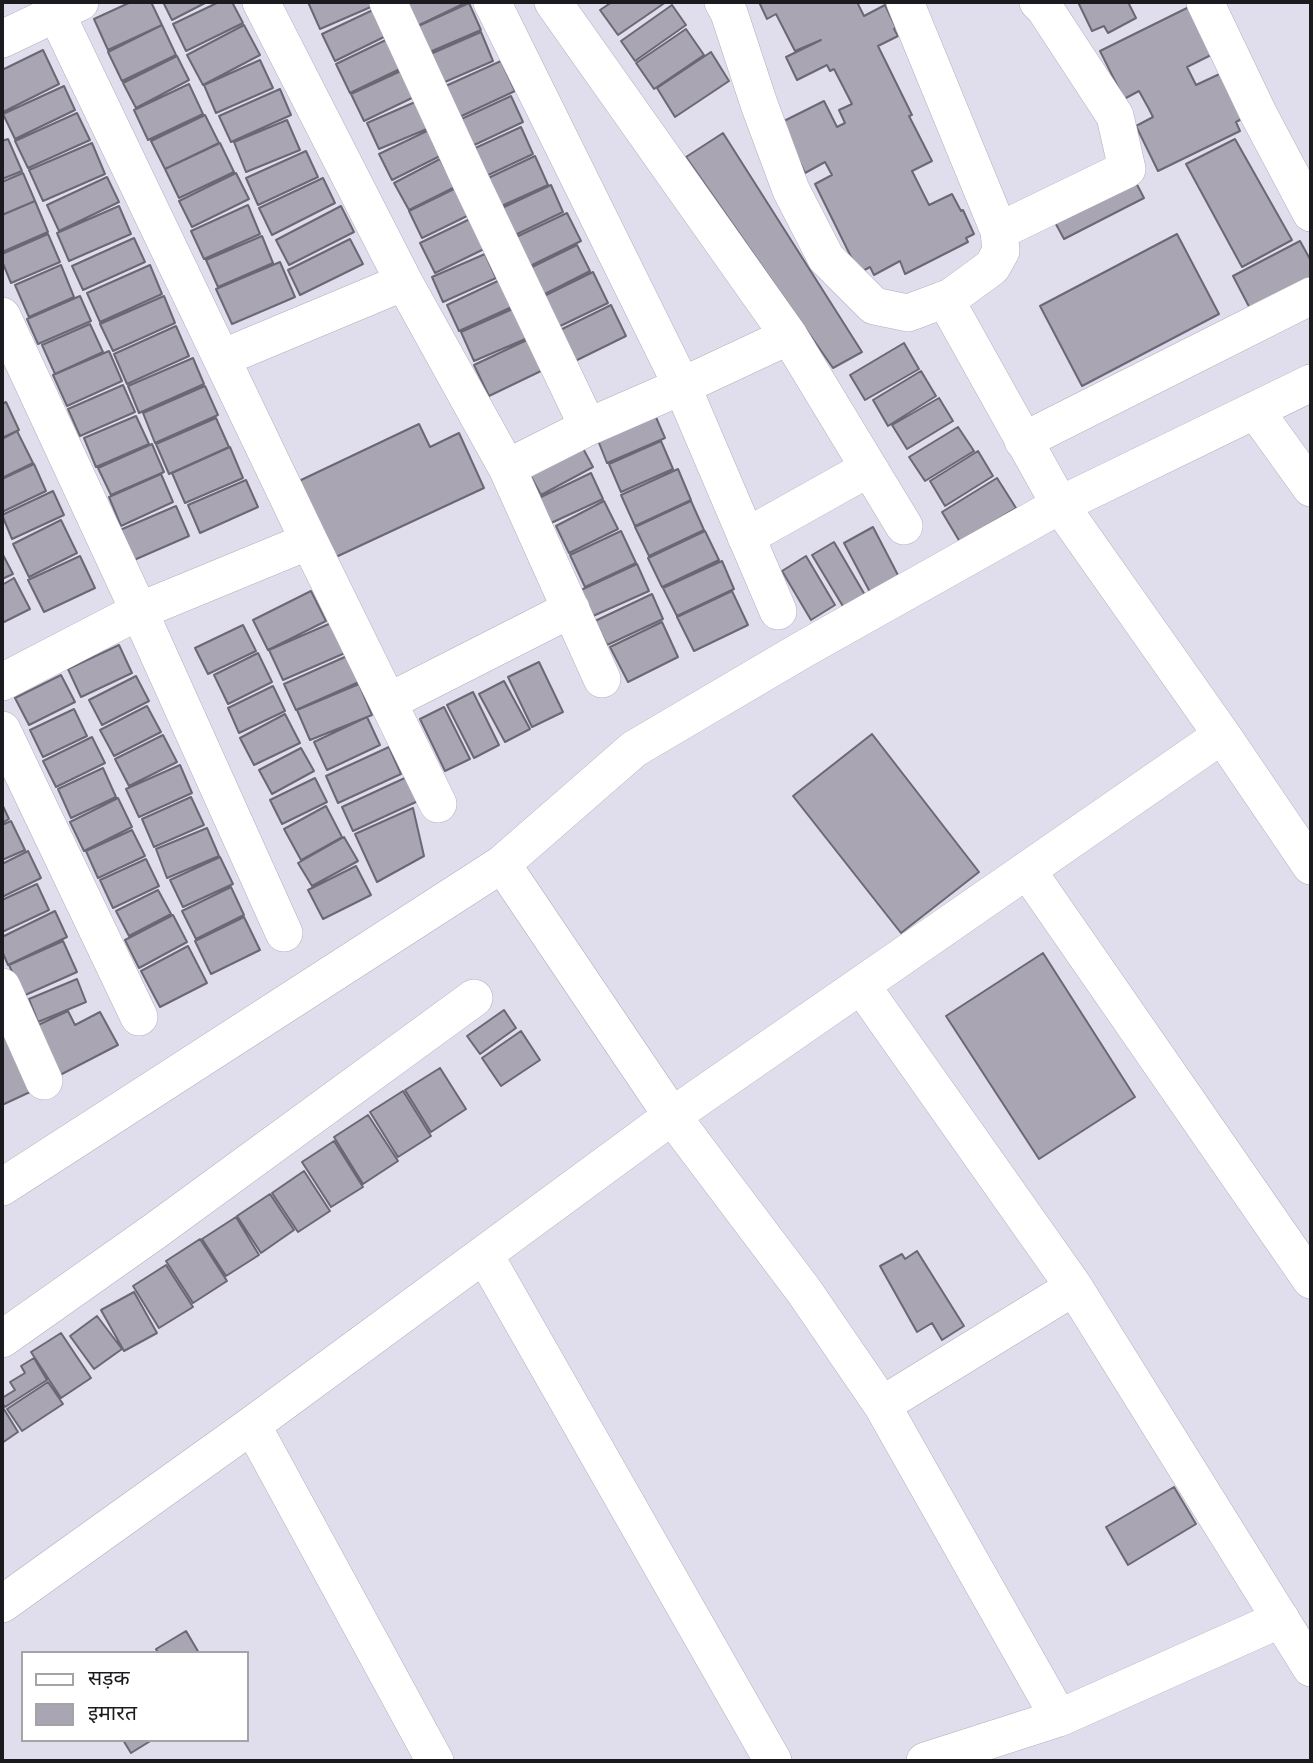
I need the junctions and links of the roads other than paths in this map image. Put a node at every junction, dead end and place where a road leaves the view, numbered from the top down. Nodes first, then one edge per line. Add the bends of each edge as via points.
1 (261, 2) edge
2 (388, 2) edge
3 (492, 2) edge
4 (553, 2) edge
5 (723, 2) edge
6 (905, 2) edge
7 (1038, 2) edge
8 (1205, 2) edge
9 (68, 7) edge
10 (2, 39) edge
11 (1311, 213) edge
12 (999, 231) junction
13 (404, 282) junction
14 (1311, 296) edge
15 (945, 299) junction
16 (2, 316) edge
17 (789, 336) junction
18 (222, 358) junction
19 (1311, 383) edge
20 (682, 386) junction
21 (1255, 410) junction
22 (588, 427) junction
23 (1023, 441) junction
24 (507, 468) junction
25 (869, 468) junction
26 (1311, 488) edge
27 (1060, 505) junction
28 (904, 526) dead end
29 (746, 537) junction
30 (309, 541) junction
31 (571, 609) junction
32 (139, 611) junction
33 (778, 611) dead end
34 (602, 679) dead end
35 (2, 682) edge
36 (388, 702) junction
37 (2, 730) edge
38 (1222, 735) junction
39 (438, 804) dead end
40 (502, 864) junction
41 (1311, 866) edge
42 (1027, 870) junction
43 (284, 933) dead end
44 (861, 985) junction
45 (2, 987) edge
46 (474, 998) dead end
47 (139, 1017) dead end
48 (44, 1081) dead end
49 (672, 1116) junction
50 (2, 1188) edge
51 (484, 1254) junction
52 (1311, 1280) edge
53 (1074, 1287) junction
54 (2, 1339) edge
55 (882, 1405) junction
56 (251, 1425) junction
57 (2, 1604) edge
58 (1280, 1619) junction
59 (1311, 1668) edge
60 (1059, 1717) junction
61 (435, 1761) edge
62 (773, 1761) edge
63 (925, 1761) edge

1 - 13 street
2 - 22 street
3 - 20 street
4 - 17 street
5 - 15 street via 791,190 826,258 874,306 908,313
6 - 12 street
7 - 12 street via 1115,116 1127,169
8 - 11 street
9 - 10 street
9 - 18 street
12 - 15 street via 1001,251 992,267
13 - 18 street
13 - 24 street
14 - 23 street
15 - 23 street
16 - 32 street
17 - 20 street
17 - 25 street
18 - 30 street
19 - 21 street
20 - 22 street
20 - 29 street
21 - 26 street
21 - 27 street
22 - 24 street
23 - 27 street
24 - 31 street
25 - 28 street
25 - 29 street
27 - 38 street
27 - 40 street via 634,750
29 - 33 street
30 - 32 street
30 - 36 street
31 - 34 street
31 - 36 street
32 - 35 street
32 - 43 street
36 - 39 street
37 - 47 street
38 - 41 street
38 - 42 street
40 - 49 street
40 - 50 street
42 - 44 street
42 - 52 street
44 - 49 street
44 - 53 street
45 - 48 street
46 - 54 street
49 - 51 street
49 - 55 street via 804,1291
51 - 56 street
51 - 62 street
53 - 55 street
53 - 58 street
55 - 60 street
56 - 57 street
56 - 61 street
58 - 59 street
58 - 60 street
60 - 63 street

